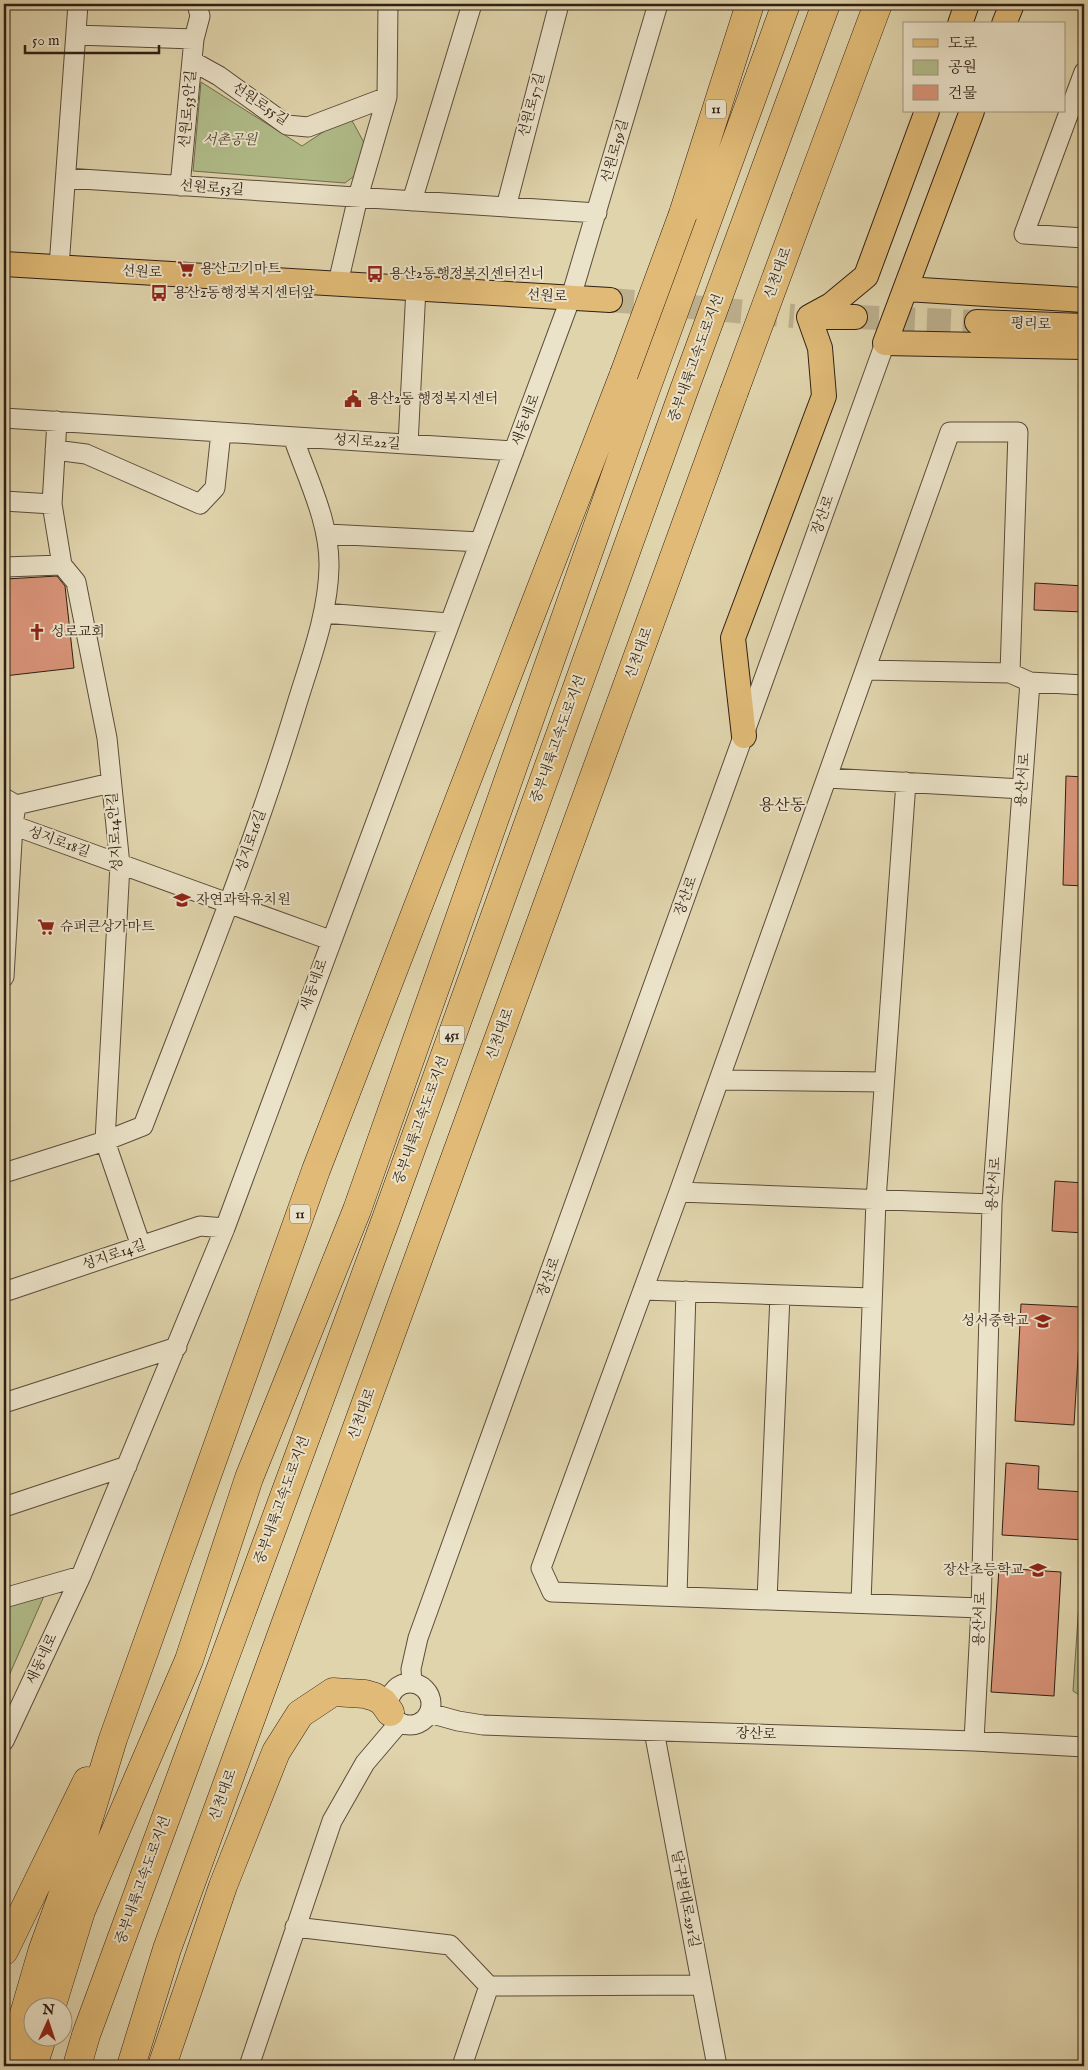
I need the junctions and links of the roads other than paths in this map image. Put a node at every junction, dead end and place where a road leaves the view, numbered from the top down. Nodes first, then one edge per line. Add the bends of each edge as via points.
1 (78, 4) edge
2 (198, 4) edge
3 (388, 4) edge
4 (472, 4) edge
5 (558, 4) edge
6 (657, 4) edge
7 (750, 4) edge
8 (786, 4) edge
9 (826, 4) edge
10 (878, 4) edge
11 (967, 4) edge
12 (1012, 4) edge
13 (961, 22) edge
14 (1005, 22) edge
15 (76, 35) junction
16 (194, 39) junction
17 (192, 61) junction
18 (1084, 72) edge
19 (387, 97) junction
20 (927, 112) edge
21 (972, 112) edge
22 (66, 178) junction
23 (180, 186) junction
24 (358, 197) junction
25 (412, 201) junction
26 (506, 207) junction
27 (597, 213) junction
28 (1084, 238) edge
29 (4, 264) edge
30 (59, 267) junction
31 (338, 284) junction
32 (416, 288) junction
33 (906, 289) junction
34 (572, 297) junction
35 (610, 300) tunnel mouth
36 (1084, 300) edge
37 (802, 316) junction
38 (855, 317) tunnel mouth
39 (977, 322) tunnel mouth
40 (1084, 326) edge
41 (885, 343) junction
42 (1084, 347) edge
43 (4, 418) edge
44 (58, 421) junction
45 (221, 432) junction
46 (292, 437) junction
47 (408, 444) junction
48 (56, 450) junction
49 (514, 451) junction
50 (4, 501) edge
51 (52, 504) junction
52 (328, 534) junction
53 (480, 542) junction
54 (62, 565) junction
55 (4, 566) edge
56 (324, 613) junction
57 (449, 623) junction
58 (866, 670) junction
59 (1010, 672) junction
60 (1030, 682) junction
61 (1084, 685) edge
62 (744, 736) junction
63 (828, 778) junction
64 (906, 782) junction
65 (112, 783) junction
66 (1022, 789) junction
67 (10, 802) edge
68 (8, 823) edge
69 (120, 865) junction
70 (229, 904) junction
71 (330, 940) junction
72 (4, 977) edge
73 (719, 1080) junction
74 (884, 1082) junction
75 (104, 1141) junction
76 (4, 1173) edge
77 (680, 1192) junction
78 (876, 1200) junction
79 (992, 1204) junction
80 (225, 1228) junction
81 (141, 1246) junction
82 (643, 1290) junction
83 (686, 1291) junction
84 (4, 1292) edge
85 (780, 1295) junction
86 (872, 1298) junction
87 (177, 1347) junction
88 (4, 1403) edge
89 (127, 1466) junction
90 (4, 1507) edge
91 (81, 1576) junction
92 (677, 1596) junction
93 (4, 1598) edge
94 (767, 1600) junction
95 (861, 1603) junction
96 (981, 1608) junction
97 (412, 1684) junction
98 (429, 1713) junction
99 (395, 1717) junction
100 (654, 1731) junction
101 (113, 1739) junction
102 (4, 1742) edge
103 (974, 1742) junction
104 (1084, 1747) edge
105 (295, 1927) junction
106 (4, 1951) edge
107 (702, 1985) junction
108 (490, 1986) junction
109 (54, 1998) edge
110 (39, 2048) edge
111 (9, 2066) edge
112 (33, 2066) edge
113 (77, 2066) edge
114 (130, 2066) edge
115 (162, 2066) edge
116 (248, 2066) edge
117 (462, 2066) edge
118 (717, 2066) edge

1 - 15 street
2 - 16 street, 선원로53안길 via 200,16
3 - 19 street
4 - 25 street
5 - 26 street, 선원로57길
6 - 27 street, 선원로59길
7 - 101 highway, 11, bridge via 683,214 316,1170
8 - 109 highway, 451 via 642,400 357,1210 249,1478 189,1660 81,1911
9 - 113 highway, 중부내륙고속도로지선 / 451
10 - 114 highway, 신천대로, bridge via 167,1949
11 - 13 main road
12 - 14 main road
15 - 16 street
15 - 22 street
16 - 17 street, 선원로53안길
17 - 19 street, 선원로55길 via 219,76 287,125 308,127
17 - 23 street, 선원로53안길
18 - 28 street via 1024,234
19 - 24 street
20 - 37 main road via 866,276 831,305
21 - 33 main road, 장산로
22 - 23 street, 선원로53길
22 - 30 street
23 - 24 street, 선원로53길
24 - 25 street, 선원로53길
24 - 31 street
25 - 26 street, 선원로53길
26 - 27 street, 선원로53길
27 - 34 street, 선원로59길
29 - 30 main road, 선원로
30 - 31 main road, 선원로
31 - 32 main road, 선원로
32 - 34 main road, 선원로
32 - 47 street
33 - 36 main road
33 - 41 main road, 장산로
34 - 35 main road, 선원로
34 - 49 street, 새동네로
37 - 38 main road
37 - 62 main road via 820,348 824,396 733,638
39 - 40 main road, 평리로
41 - 42 main road
41 - 62 street, 장산로
43 - 44 street, 성지로22길
44 - 45 street, 성지로22길
44 - 48 street, 성지로14안길
45 - 46 street, 성지로22길
45 - 48 street via 215,488 200,504 86,454
46 - 47 street, 성지로22길
46 - 52 street, 성지로16길
47 - 49 street, 성지로22길
48 - 51 street, 성지로14안길
49 - 53 street, 새동네로
50 - 51 street
51 - 54 street, 성지로14안길
52 - 53 street
52 - 56 street, 성지로16길 via 329,567
53 - 57 street, 새동네로
54 - 55 street
54 - 65 street, 성지로14안길 via 76,582 107,738
56 - 57 street
56 - 70 street, 성지로16길 via 280,758
57 - 71 street, 새동네로
58 - 59 street
58 - 59 street via 950,432 1018,432
58 - 63 street
59 - 60 street
60 - 61 street
60 - 66 street, 용산서로
62 - 97 street, 장산로 via 418,1638 411,1669
63 - 64 street
63 - 73 street
64 - 66 street
64 - 74 street
65 - 67 street, 성지로18길
65 - 69 street, 성지로14안길
66 - 79 street, 용산서로
67 - 68 street, 성지로18길
68 - 69 street, 성지로18길
68 - 72 street, 성지로18길
69 - 70 street, 성지로18길
69 - 75 street, 성지로14안길
70 - 71 street, 성지로18길
70 - 75 street, 성지로16길 via 143,1126
71 - 80 street, 새동네로
73 - 74 street
73 - 77 street
74 - 78 street
75 - 76 street, 성지로16길
75 - 81 street, 성지로14안길
77 - 78 street
77 - 82 street
78 - 79 street
78 - 86 street
79 - 96 street, 용산서로
80 - 81 street, 성지로14길 via 200,1226
80 - 87 street, 새동네로
81 - 84 street, 성지로14길
82 - 83 street
82 - 92 street via 541,1568 552,1592
83 - 85 street
83 - 92 street
85 - 86 street
85 - 94 street
86 - 95 street
87 - 88 street
87 - 89 street, 새동네로
89 - 90 street
89 - 91 street, 새동네로
91 - 93 street
91 - 102 street, 새동네로
92 - 94 street
94 - 95 street
95 - 96 street
96 - 103 street, 용산서로
97 - 98 street via 428,1694
97 - 99 street via 398,1686 393,1691 390,1698
98 - 99 street via 414,1725
98 - 100 street, 장산로 via 483,1725
99 - 105 street via 332,1821
99 - 115 highway via 375,1697 333,1692 300,1714 276,1752 223,1886
100 - 103 street, 장산로
100 - 107 street, 달구벌대로291길
101 - 106 highway via 80,1793
101 - 111 highway, 11 via 81,1844 42,1952
103 - 104 street, 장산로
105 - 108 street via 450,1945
105 - 116 street
107 - 108 street
107 - 118 street, 달구벌대로291길
108 - 117 street
110 - 112 highway

